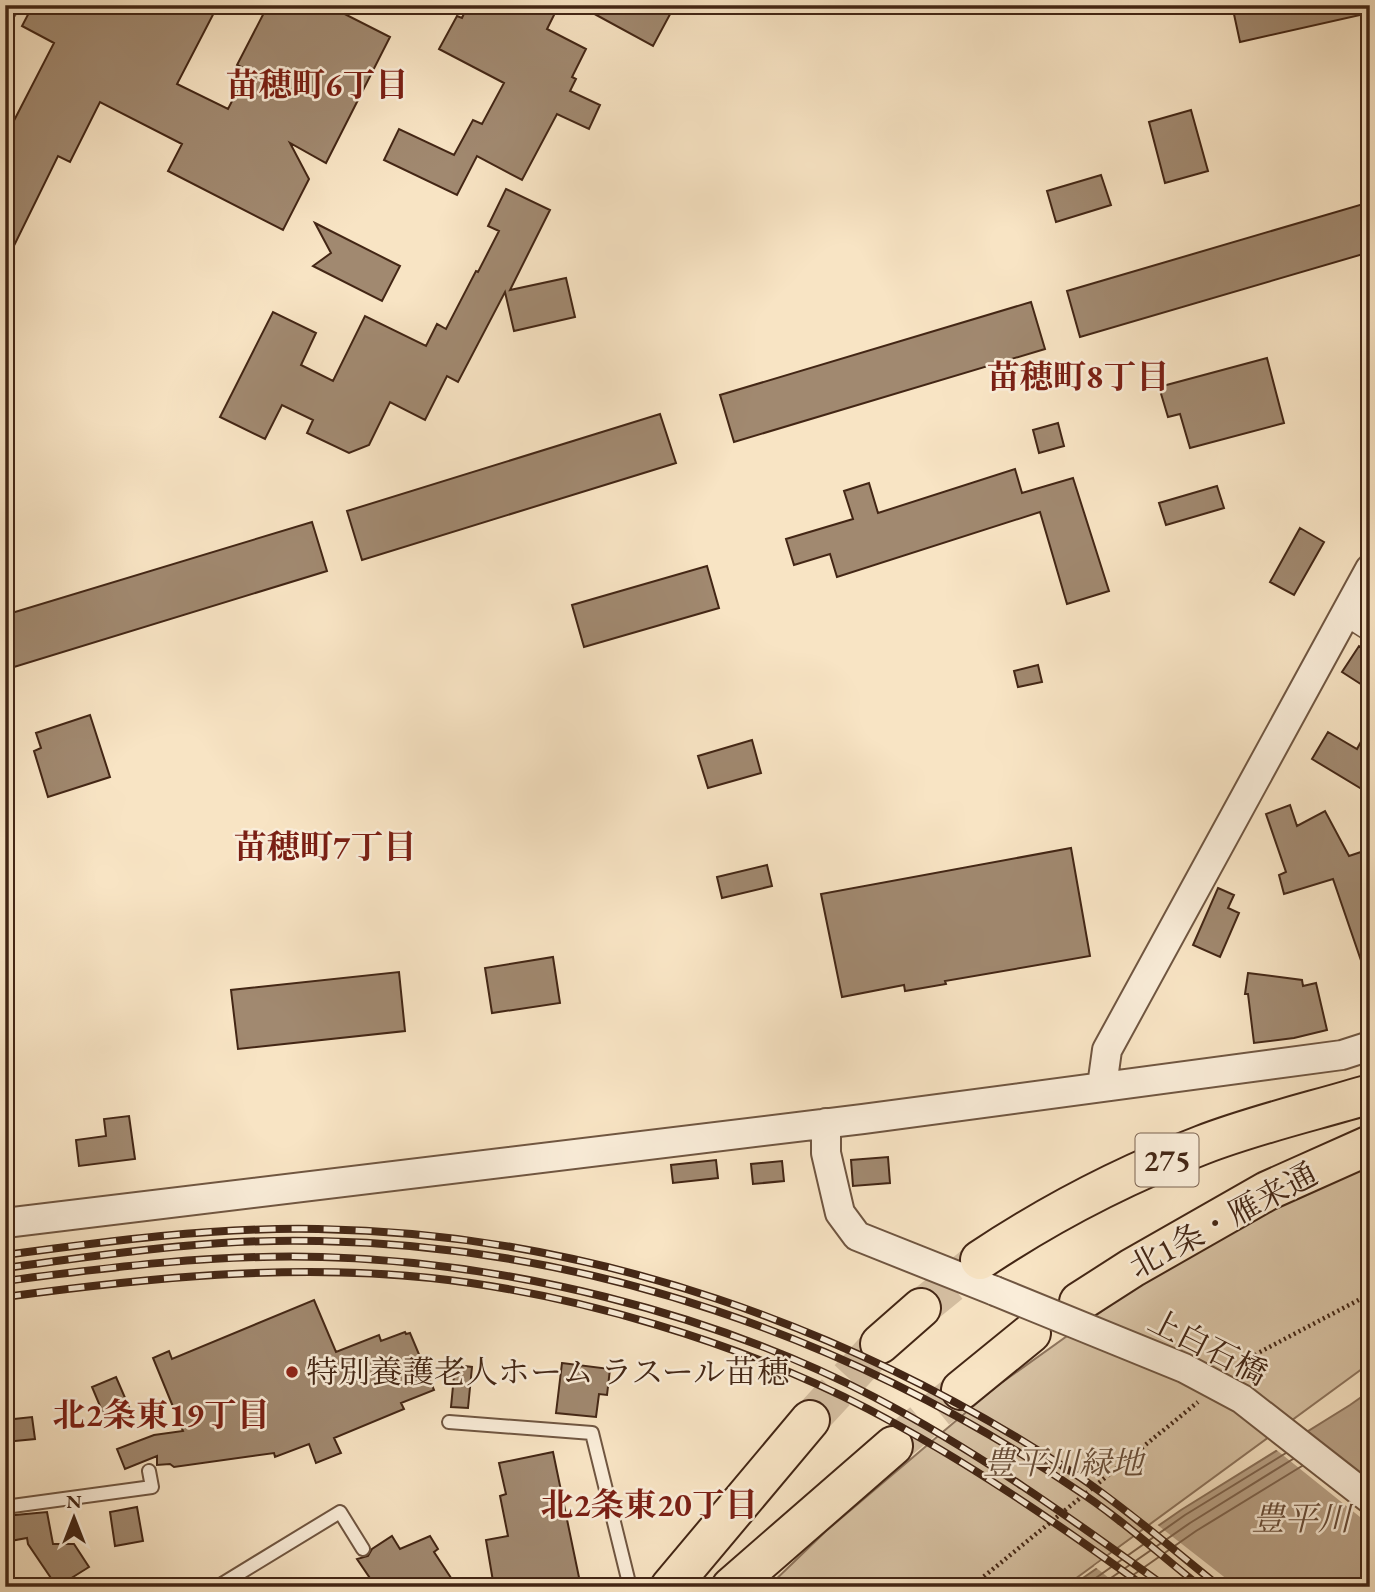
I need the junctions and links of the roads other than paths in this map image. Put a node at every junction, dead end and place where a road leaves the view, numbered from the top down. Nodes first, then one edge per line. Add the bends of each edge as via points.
1 (1370, 569) edge
2 (1345, 613) junction
3 (1370, 629) edge
4 (1370, 1046) edge
5 (1102, 1086) junction
6 (1370, 1094) edge
7 (826, 1123) junction
8 (1370, 1145) edge
9 (5, 1223) edge
10 (987, 1275) junction
11 (1079, 1302) dead end
12 (921, 1308) tunnel mouth
13 (1031, 1333) dead end
14 (880, 1344) tunnel mouth
15 (961, 1390) tunnel mouth
16 (810, 1420) tunnel mouth
17 (449, 1422) dead end
18 (893, 1446) tunnel mouth
19 (149, 1471) dead end
20 (1370, 1499) edge
21 (5, 1507) edge
22 (363, 1549) dead end
23 (216, 1587) edge
24 (630, 1587) edge
25 (670, 1587) edge
26 (731, 1587) edge

1 - 2 street
2 - 3 street
2 - 5 street via 1107,1050
4 - 5 street via 1342,1055
5 - 7 street
6 - 10 highway, 北1条・雁来通 / 275 via 1203,1144 1118,1181 1020,1234
7 - 9 street
7 - 10 street, 上白石橋 via 827,1153 840,1213 857,1236
8 - 11 highway, 北1条・雁来通 / 275 via 1267,1191
10 - 20 street, 上白石橋, bridge via 1242,1399
12 - 14 highway
13 - 15 highway
16 - 25 highway
17 - 24 lane via 592,1433
18 - 26 highway
19 - 21 lane via 152,1487
22 - 23 lane via 340,1512

